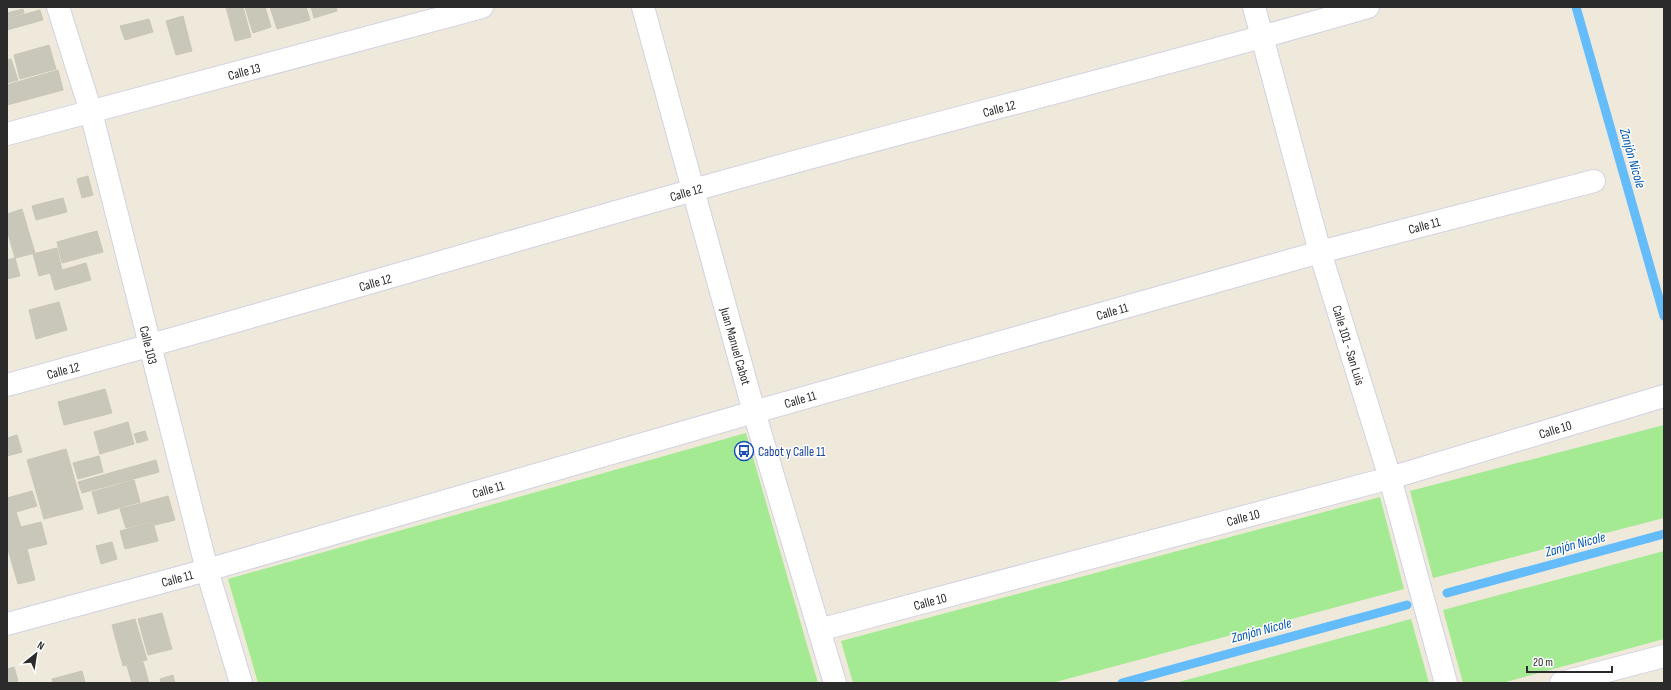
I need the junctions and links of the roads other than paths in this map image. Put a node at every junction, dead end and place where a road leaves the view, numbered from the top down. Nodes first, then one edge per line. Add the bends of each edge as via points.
1 (58, 7) edge
2 (482, 7) edge
3 (643, 7) edge
4 (1254, 7) edge
5 (1368, 7) edge
6 (1262, 38) junction
7 (91, 112) junction
8 (7, 134) edge
9 (1594, 181) dead end
10 (692, 190) junction
11 (1320, 252) junction
12 (150, 347) junction
13 (7, 385) edge
14 (1664, 396) edge
15 (754, 412) junction
16 (1390, 478) junction
17 (207, 570) junction
18 (7, 624) edge
19 (819, 630) junction
20 (1664, 656) edge
21 (241, 683) edge
22 (835, 683) edge
23 (1446, 683) edge
24 (1561, 683) edge

1 - 7 street, Calle 103
2 - 7 street, Calle 13
3 - 10 street, Juan Manuel Cabot
4 - 6 street, Calle 101 - San Luis
5 - 6 street, Calle 12
6 - 10 street, Calle 12
6 - 11 street, Calle 101 - San Luis
7 - 8 street, Calle 13
7 - 12 street, Calle 103
9 - 11 street, Calle 11
10 - 12 street, Calle 12
10 - 15 street, Juan Manuel Cabot
11 - 15 street, Calle 11
11 - 16 street, Calle 101 - San Luis
12 - 13 street, Calle 12
12 - 17 street, Calle 103
14 - 16 street, Calle 10
15 - 17 street, Calle 11
15 - 19 street, Juan Manuel Cabot
16 - 19 street, Calle 10
16 - 23 street, Calle 101 - San Luis
17 - 18 street, Calle 11
17 - 21 street, Calle 103
19 - 22 street, Juan Manuel Cabot
20 - 24 street

